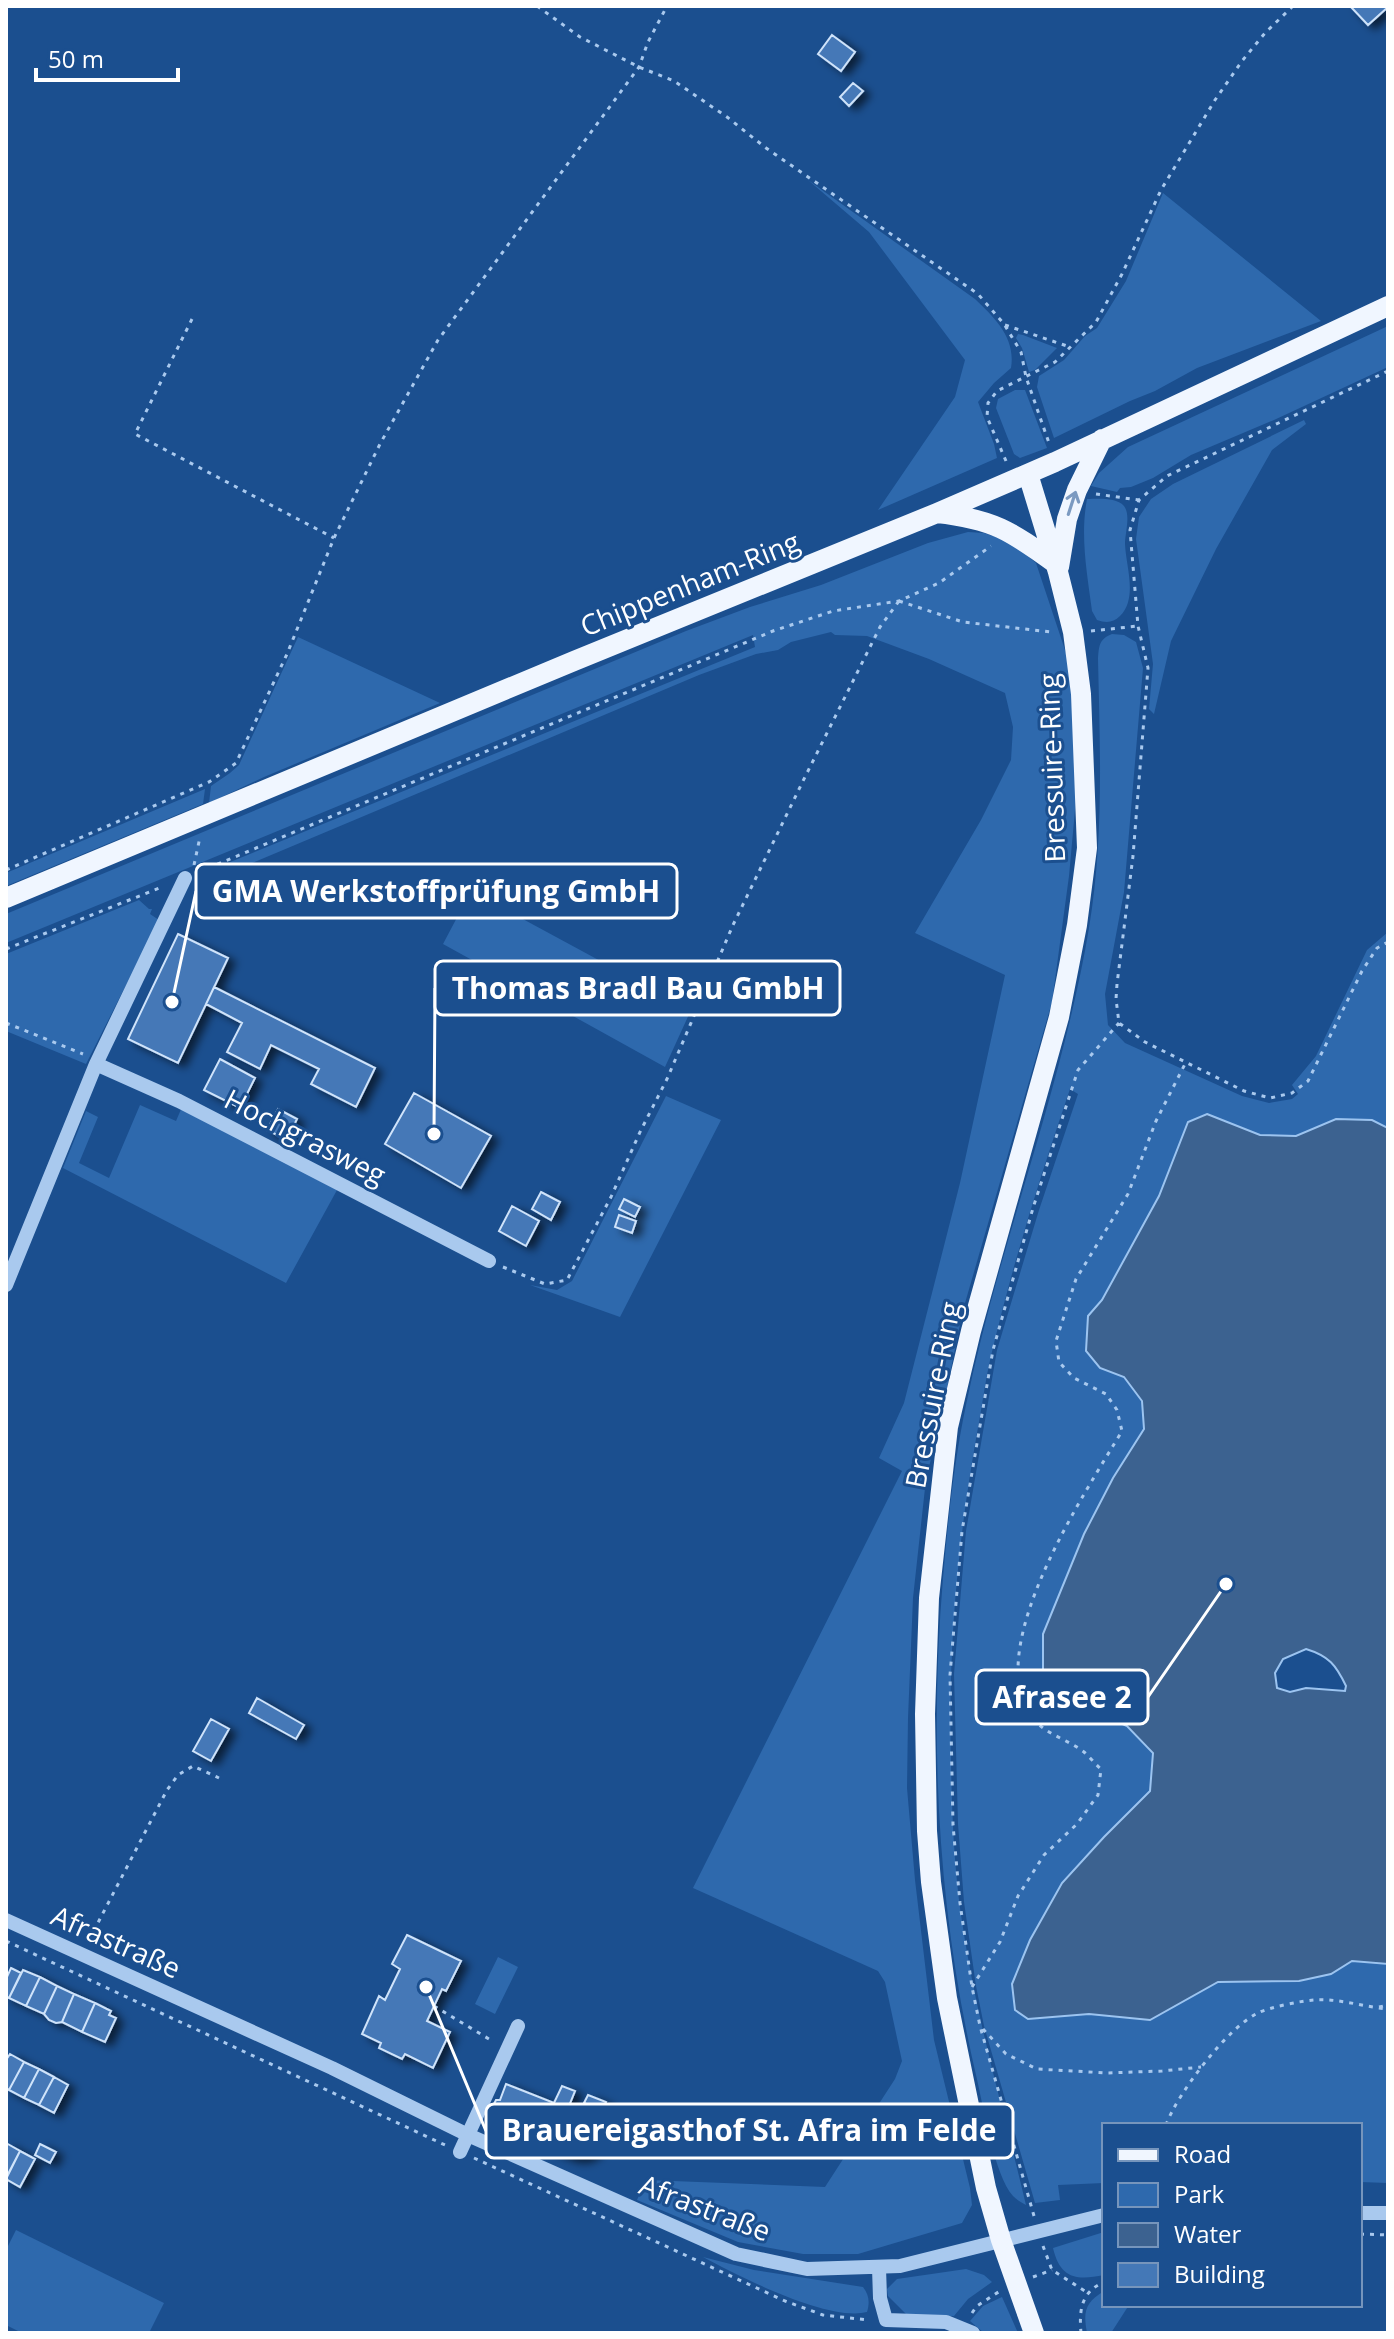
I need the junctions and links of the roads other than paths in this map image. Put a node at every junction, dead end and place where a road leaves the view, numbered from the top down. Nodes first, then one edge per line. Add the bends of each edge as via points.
1 (1388, 306) edge
2 (1102, 439) junction
3 (1021, 477) junction
4 (937, 513) junction
5 (1057, 568) junction
6 (185, 878) road end
7 (6, 898) edge
8 (97, 1062) junction
9 (489, 1261) road end
10 (6, 1285) edge
11 (6, 1920) edge
12 (518, 2026) dead end
13 (468, 2135) junction
14 (460, 2152) road end
15 (1362, 2213) edge
16 (1388, 2213) edge
17 (1102, 2215) edge
18 (1001, 2240) junction
19 (879, 2268) junction
20 (973, 2333) edge
21 (1034, 2333) edge

1 - 2 main road, Chippenham-Ring
2 - 3 main road, Chippenham-Ring
5 -> 2 main road via 1077,490
3 - 4 main road, Chippenham-Ring
3 - 5 main road, Bressuire-Ring
4 - 5 main road via 1002,527
4 - 7 main road, Chippenham-Ring
5 - 18 main road, Bressuire-Ring via 1081,694 1087,848 1059,1017 948,1427 929,1598 925,1714 927,1831 947,1998
6 - 8 street
8 - 9 street, Hochgrasweg
8 - 10 street
11 - 13 street, Afrastraße
12 - 13 street via 510,2055
13 - 14 street
13 - 19 street, Afrastraße via 736,2254 807,2269
15 - 16 street
17 - 18 street, Afrastraße
18 - 19 street, Afrastraße
18 - 21 main road, Bressuire-Ring
19 - 20 street via 886,2320 946,2322

